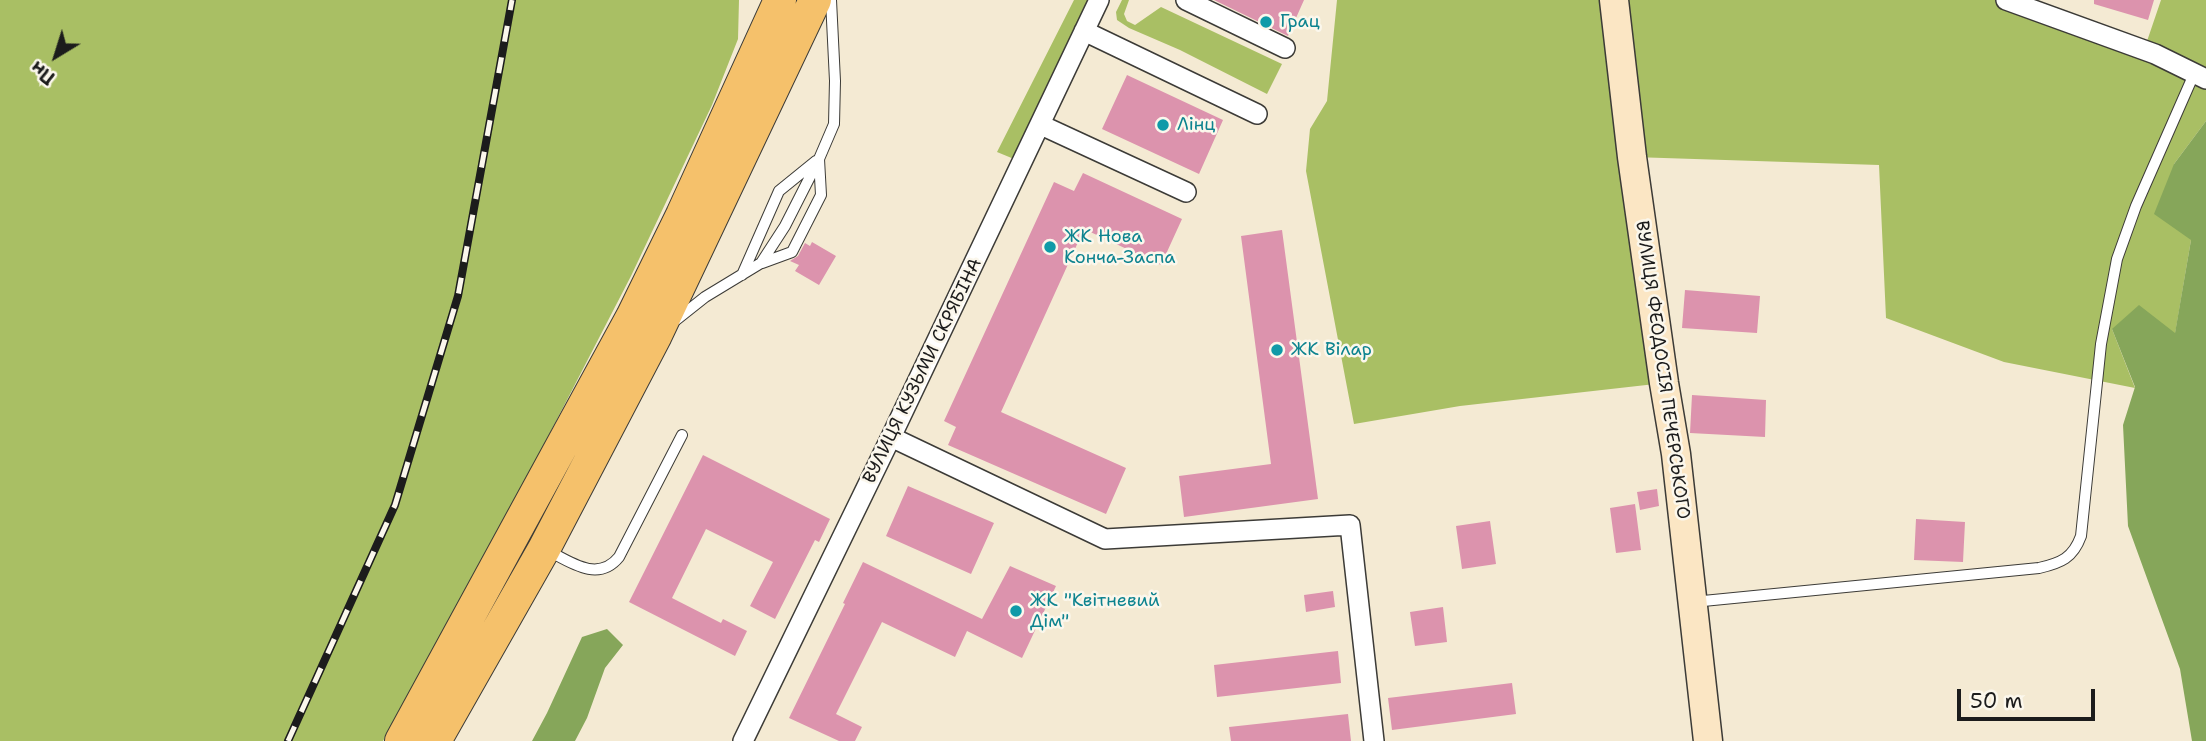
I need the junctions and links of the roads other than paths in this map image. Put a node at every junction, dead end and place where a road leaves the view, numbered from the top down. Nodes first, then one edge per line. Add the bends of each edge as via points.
1 (780, 0) edge
2 (815, 0) edge
3 (831, 0) edge
4 (1099, 0) edge
5 (1186, 0) edge
6 (1614, 0) edge
7 (2006, 0) edge
8 (1084, 31) junction
9 (1286, 48) dead end
10 (2200, 76) edge
11 (1257, 114) dead end
12 (1041, 125) junction
13 (819, 159) junction
14 (1186, 192) dead end
15 (761, 263) junction
16 (741, 275) junction
17 (656, 335) junction
18 (682, 435) dead end
19 (891, 437) junction
20 (544, 549) junction
21 (1693, 602) junction
22 (401, 741) edge
23 (435, 741) edge
24 (743, 741) edge
25 (1374, 741) edge
26 (1708, 741) edge

1 - 22 main road via 632,317
2 - 17 main road
3 - 13 lane via 834,124
4 - 8 street, ВУЛИЦЯ КУЗЬМИ СКРЯБІНА
5 - 9 street
6 - 21 street, ВУЛИЦЯ ФЕОДОСІЯ ПЕЧЕРСЬКОГО
7 - 10 street via 2155,54
8 - 11 street
8 - 12 street, ВУЛИЦЯ КУЗЬМИ СКРЯБІНА
10 - 21 lane via 2140,194 2117,258 2101,344 2081,536 2070,557 2039,568
12 - 14 street
12 - 19 street, ВУЛИЦЯ КУЗЬМИ СКРЯБІНА
13 - 15 lane
13 - 15 lane via 821,195 792,252
13 - 16 lane via 779,191
15 - 16 lane
16 - 17 lane
17 - 20 main road
18 - 20 lane via 612,565 592,570
19 - 24 street, ВУЛИЦЯ КУЗЬМИ СКРЯБІНА
19 - 25 street via 1105,539 1350,525
20 - 23 main road
21 - 26 street, ВУЛИЦЯ ФЕОДОСІЯ ПЕЧЕРСЬКОГО

